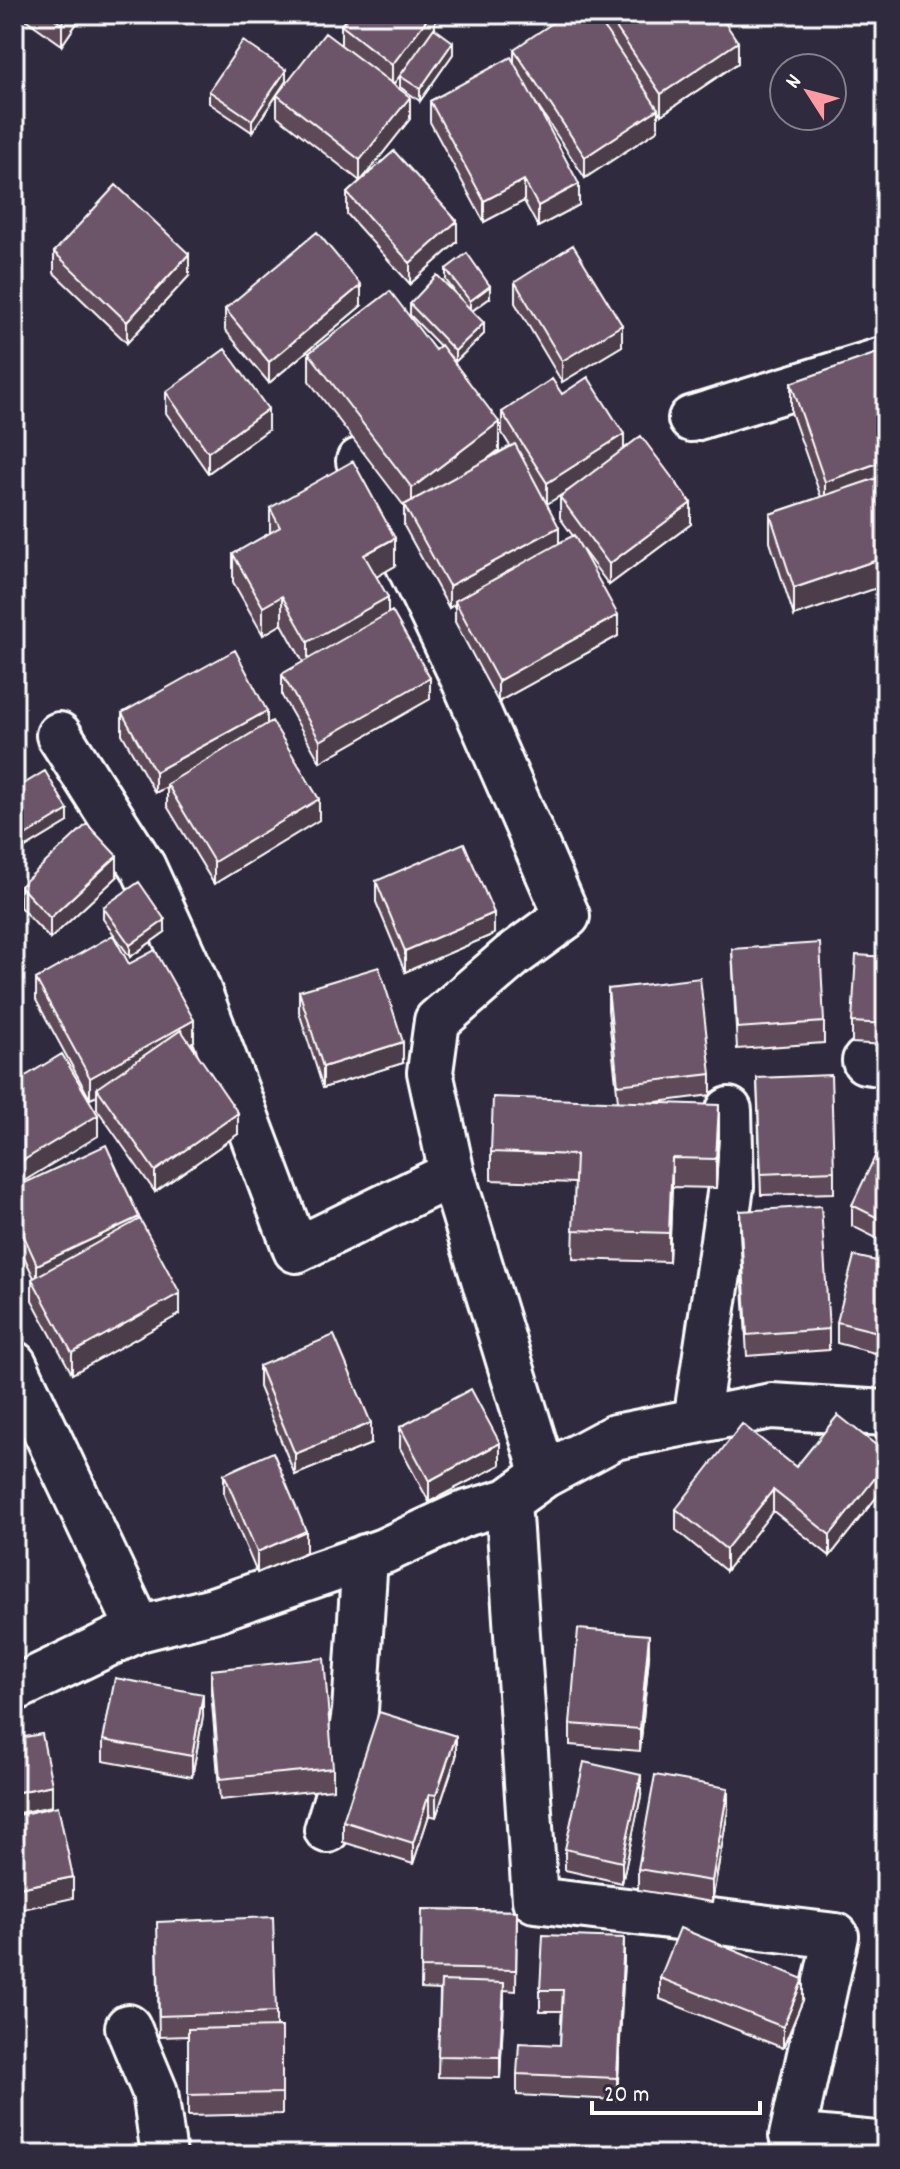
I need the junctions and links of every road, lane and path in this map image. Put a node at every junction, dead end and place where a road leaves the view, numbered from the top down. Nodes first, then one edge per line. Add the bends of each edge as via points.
1 (886, 359) edge
2 (691, 419) dead end
3 (359, 461) dead end
4 (59, 735) dead end
5 (729, 1110) dead end
6 (452, 1174) junction
7 (14, 1364) edge
8 (886, 1413) edge
9 (696, 1421) junction
10 (544, 1475) junction
11 (508, 1501) junction
12 (365, 1557) junction
13 (139, 1629) junction
14 (14, 1689) edge
15 (327, 1830) dead end
16 (128, 2027) dead end
17 (886, 2145) edge
18 (164, 2155) edge

1 - 2 street
3 - 6 street via 464,680 567,916 437,1021 430,1072
4 - 6 street via 143,867 194,979 296,1250
5 - 9 street via 731,1187
6 - 10 street
7 - 13 street
8 - 9 street via 771,1406
9 - 10 street via 615,1437
10 - 11 street
11 - 12 street via 461,1515
11 - 17 street via 535,1900 836,1936 792,2136
12 - 13 street via 213,1610
12 - 15 street via 355,1711 347,1764
13 - 14 street
16 - 18 street via 155,2092

